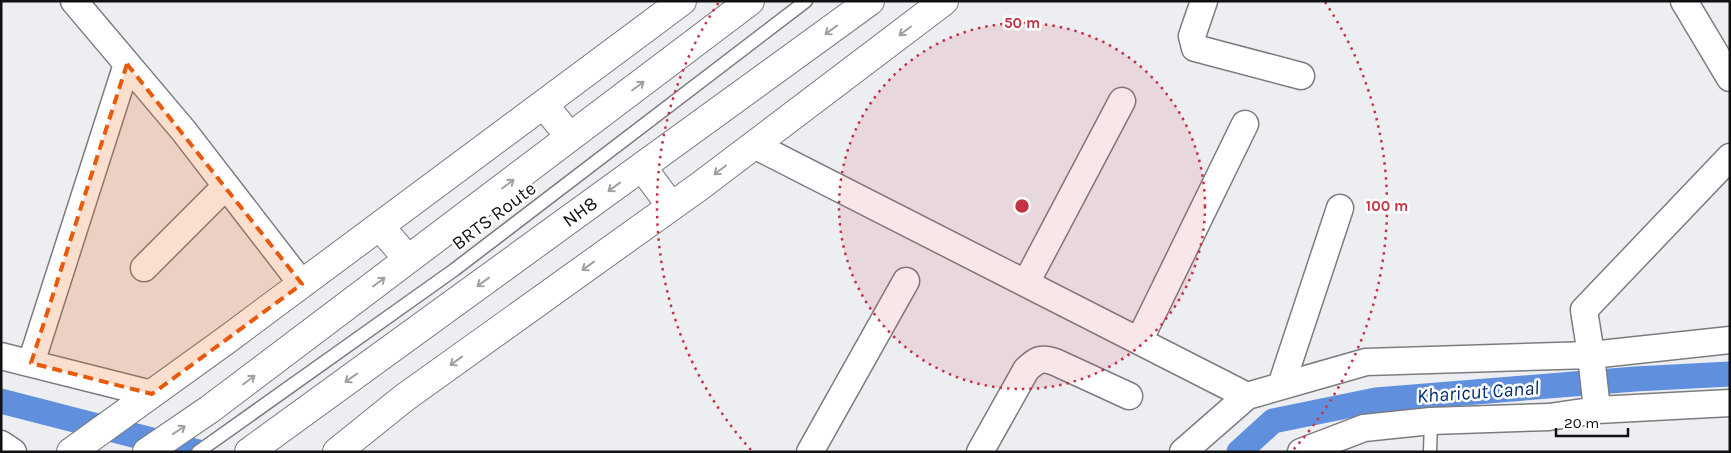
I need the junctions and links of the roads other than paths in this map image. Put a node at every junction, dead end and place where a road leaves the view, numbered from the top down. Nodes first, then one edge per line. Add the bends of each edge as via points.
1 (74, 1) edge
2 (682, 1) edge
3 (750, 1) edge
4 (806, 1) edge
5 (870, 1) edge
6 (944, 1) edge
7 (1204, 1) edge
8 (1684, 1) edge
9 (127, 64) junction
10 (1301, 76) dead end
11 (1730, 78) edge
12 (1122, 101) dead end
13 (544, 105) junction
14 (1245, 124) dead end
15 (570, 137) junction
16 (754, 145) junction
17 (1730, 157) edge
18 (642, 167) junction
19 (226, 186) junction
20 (671, 206) junction
21 (1340, 208) dead end
22 (380, 227) junction
23 (408, 259) junction
24 (144, 268) dead end
25 (906, 281) dead end
26 (1026, 283) junction
27 (302, 284) junction
28 (1730, 340) edge
29 (1139, 341) junction
30 (1591, 355) junction
31 (1, 356) edge
32 (31, 363) junction
33 (1281, 386) junction
34 (1129, 396) dead end
35 (1247, 396) junction
36 (143, 400) junction
37 (1730, 403) edge
38 (1597, 410) junction
39 (1431, 421) junction
40 (1, 444) edge
41 (345, 450) edge
42 (1309, 450) edge
43 (73, 451) edge
44 (13, 452) edge
45 (147, 452) edge
46 (198, 452) edge
47 (249, 452) edge
48 (810, 452) edge
49 (980, 452) edge
50 (1183, 452) edge
51 (1430, 452) edge

1 - 9 street
2 - 13 main road
15 -> 3 main road
4 - 46 lane, BRTS Route via 454,270
5 -> 18 main road, NH8
6 -> 16 main road
7 - 10 street via 1192,36 1195,48
8 - 11 street
9 - 19 street
9 - 32 street
12 - 26 street
13 - 15 main road
13 - 22 main road
14 - 29 street
23 -> 15 main road
16 -> 20 main road
16 - 26 street
17 - 30 street via 1584,310
18 - 20 main road
18 -> 47 main road, NH8
19 - 24 street
19 - 27 street
20 -> 41 main road via 404,398
21 - 33 street
22 - 23 main road
22 - 27 main road
45 -> 23 main road via 210,409
25 - 48 street
26 - 29 street
27 - 36 main road
28 - 30 street
29 - 35 street
30 - 33 street via 1366,362
30 - 38 street
31 - 32 street
32 - 36 street
33 - 35 street
34 - 49 street via 1055,362 1046,359 1034,362 1026,370
35 - 50 street
36 - 43 main road
37 - 38 street
38 - 39 street via 1549,417
39 - 42 street via 1364,428
39 - 51 lane
40 - 44 street

